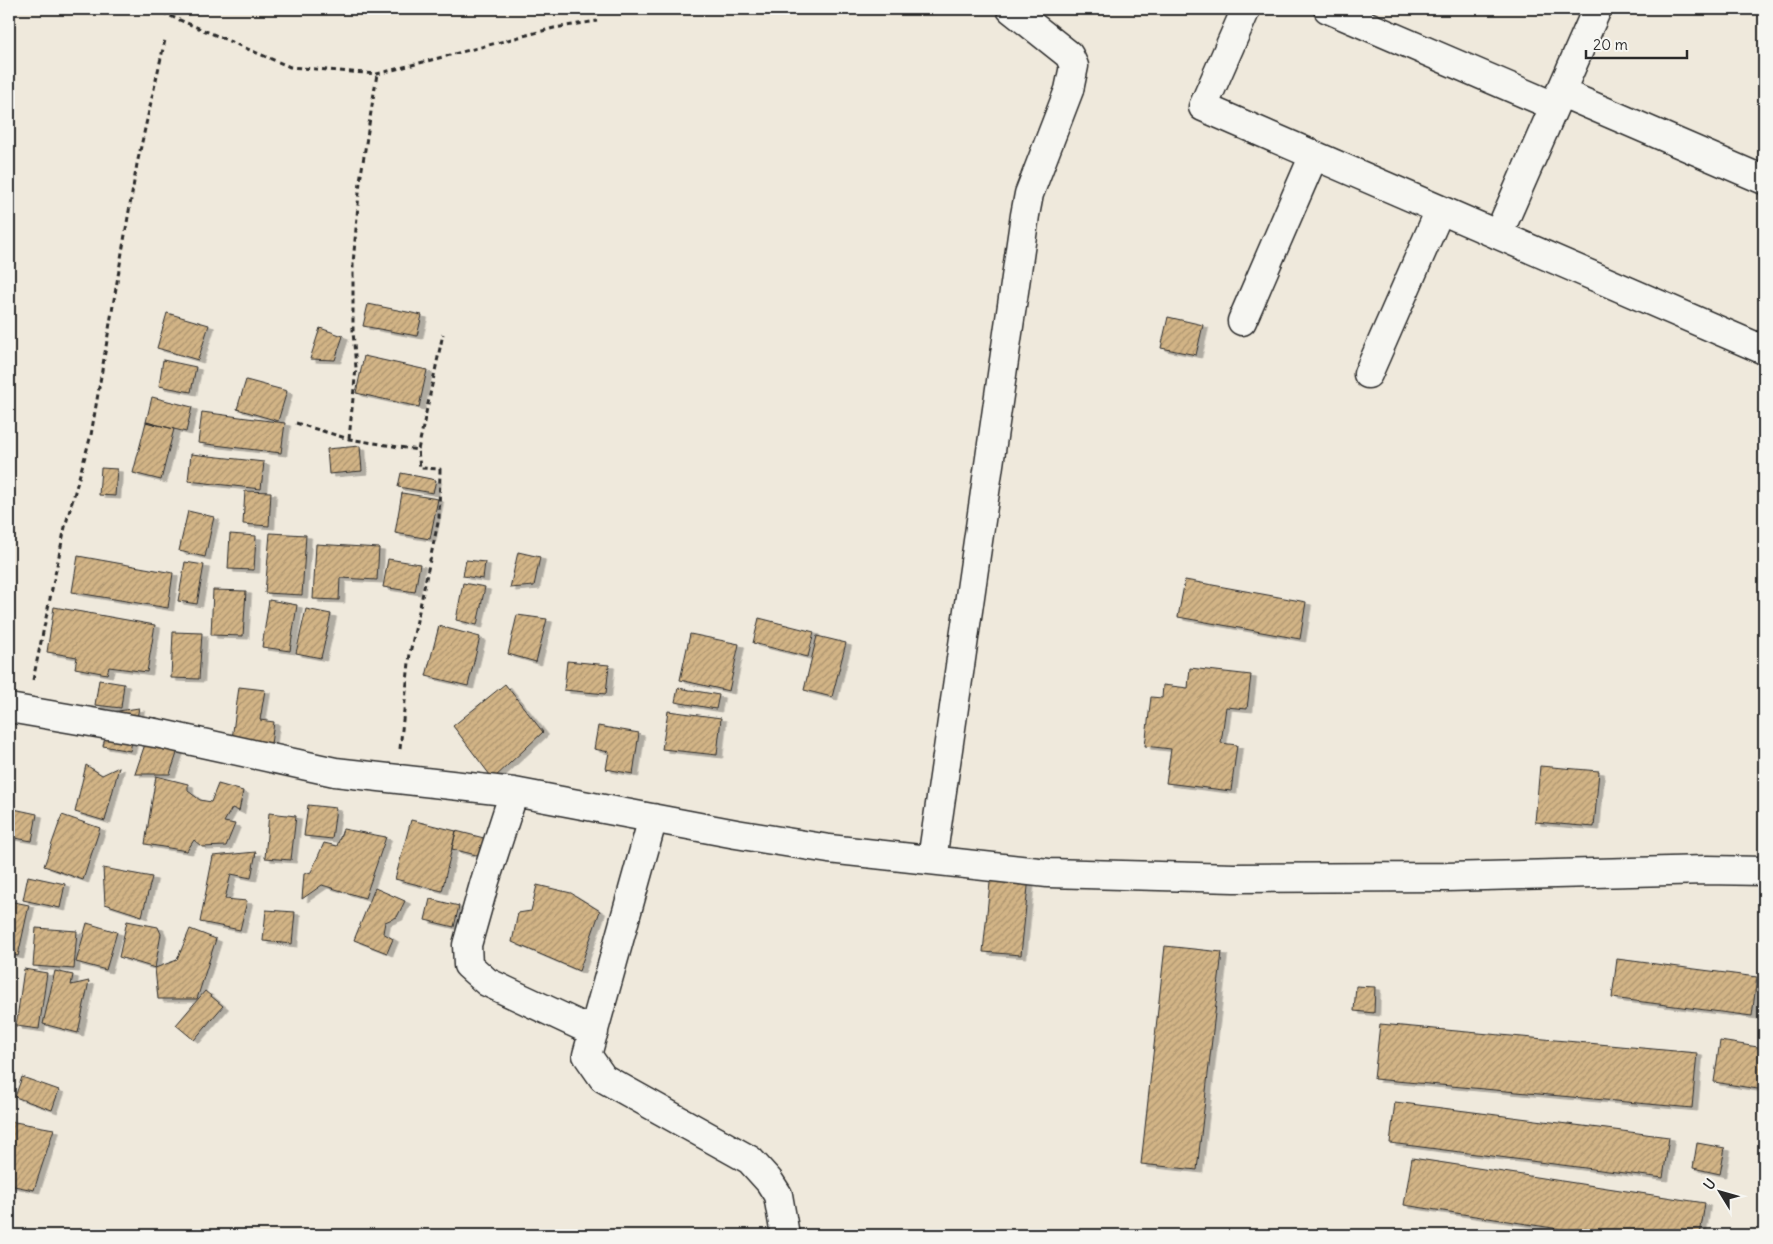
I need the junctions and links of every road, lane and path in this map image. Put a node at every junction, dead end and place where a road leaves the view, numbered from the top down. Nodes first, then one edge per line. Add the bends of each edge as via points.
1 (154, 9) edge
2 (1010, 9) edge
3 (1246, 9) edge
4 (1328, 9) edge
5 (1597, 9) edge
6 (597, 21) dead end
7 (165, 40) dead end
8 (377, 74) junction
9 (1557, 99) junction
10 (1314, 156) junction
11 (1764, 180) edge
12 (1440, 210) junction
13 (1498, 235) junction
14 (1242, 321) dead end
15 (443, 334) dead end
16 (1764, 350) edge
17 (1368, 374) dead end
18 (296, 423) dead end
19 (349, 439) junction
20 (418, 450) junction
21 (18, 709) edge
22 (396, 779) junction
23 (514, 792) junction
24 (653, 818) junction
25 (932, 860) junction
26 (1764, 871) edge
27 (594, 1032) junction
28 (785, 1235) edge

1 - 8 path via 290,67
2 - 25 street via 1069,55 1074,66 1069,90 1024,215
3 - 10 street via 1203,107
4 - 9 street
5 - 9 street
6 - 8 path via 554,28
7 - 21 path via 137,164 91,435
8 - 19 path via 360,181 353,264 356,368
9 - 11 street
9 - 13 street
10 - 12 street
10 - 14 street
12 - 13 street
12 - 17 street
13 - 16 street
15 - 20 path
18 - 19 path
19 - 20 path
20 - 22 path via 420,468 440,469 439,518 410,652
21 - 22 street via 161,734 336,772
22 - 23 street
23 - 24 street
23 - 27 street via 467,945 468,965 487,982
24 - 25 street via 829,849
24 - 27 street
25 - 26 street via 1048,873 1234,878
27 - 28 street via 587,1054 603,1078 750,1160 778,1195

